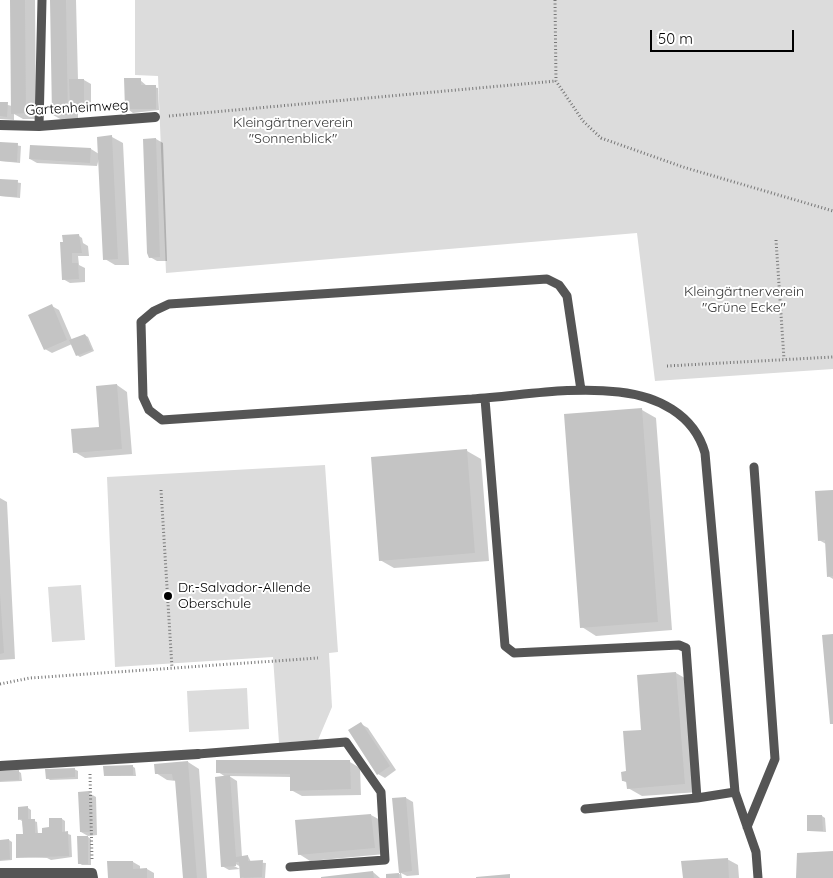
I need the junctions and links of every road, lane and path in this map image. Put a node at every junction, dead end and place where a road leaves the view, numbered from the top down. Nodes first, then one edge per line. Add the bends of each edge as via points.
1 (42, 0) edge
2 (555, 0) edge
3 (556, 81) junction
4 (155, 117) joint
5 (0, 125) edge
6 (39, 126) junction
7 (833, 211) edge
8 (776, 240) dead end
9 (833, 357) edge
10 (784, 360) junction
11 (667, 366) dead end
12 (581, 390) junction
13 (485, 399) junction
14 (754, 467) dead end
15 (161, 490) dead end
16 (318, 658) dead end
17 (172, 668) junction
18 (0, 684) edge
19 (198, 754) joint
20 (90, 761) junction
21 (0, 766) edge
22 (734, 792) junction
23 (697, 798) junction
24 (585, 809) dead end
25 (747, 827) junction
26 (290, 867) dead end
27 (0, 873) edge
28 (93, 875) edge
29 (33, 876) edge
30 (758, 878) edge

1 - 6 lane
2 - 3 path
3 - 4 path
3 - 7 path via 583,122 601,138 684,167
4 - 6 street, Gartenheimweg
5 - 6 street, Gartenheimweg
8 - 10 path
9 - 10 path
10 - 11 path
12 - 13 lane
12 - 13 lane via 567,296 559,285 547,279 169,304 141,322 143,397 148,410 162,420
12 - 22 lane via 620,392 672,408 700,436 705,453 717,578
13 - 23 lane via 505,646 514,653 679,645 686,648
14 - 25 lane via 775,760
15 - 17 path
16 - 17 path
17 - 18 path via 30,678
19 - 20 street
19 - 26 lane via 346,742 381,792 385,860
20 - 21 street
20 - 28 path
22 - 23 lane
22 - 25 lane
23 - 24 lane
25 - 30 lane via 756,852
27 - 29 street
28 - 29 street

